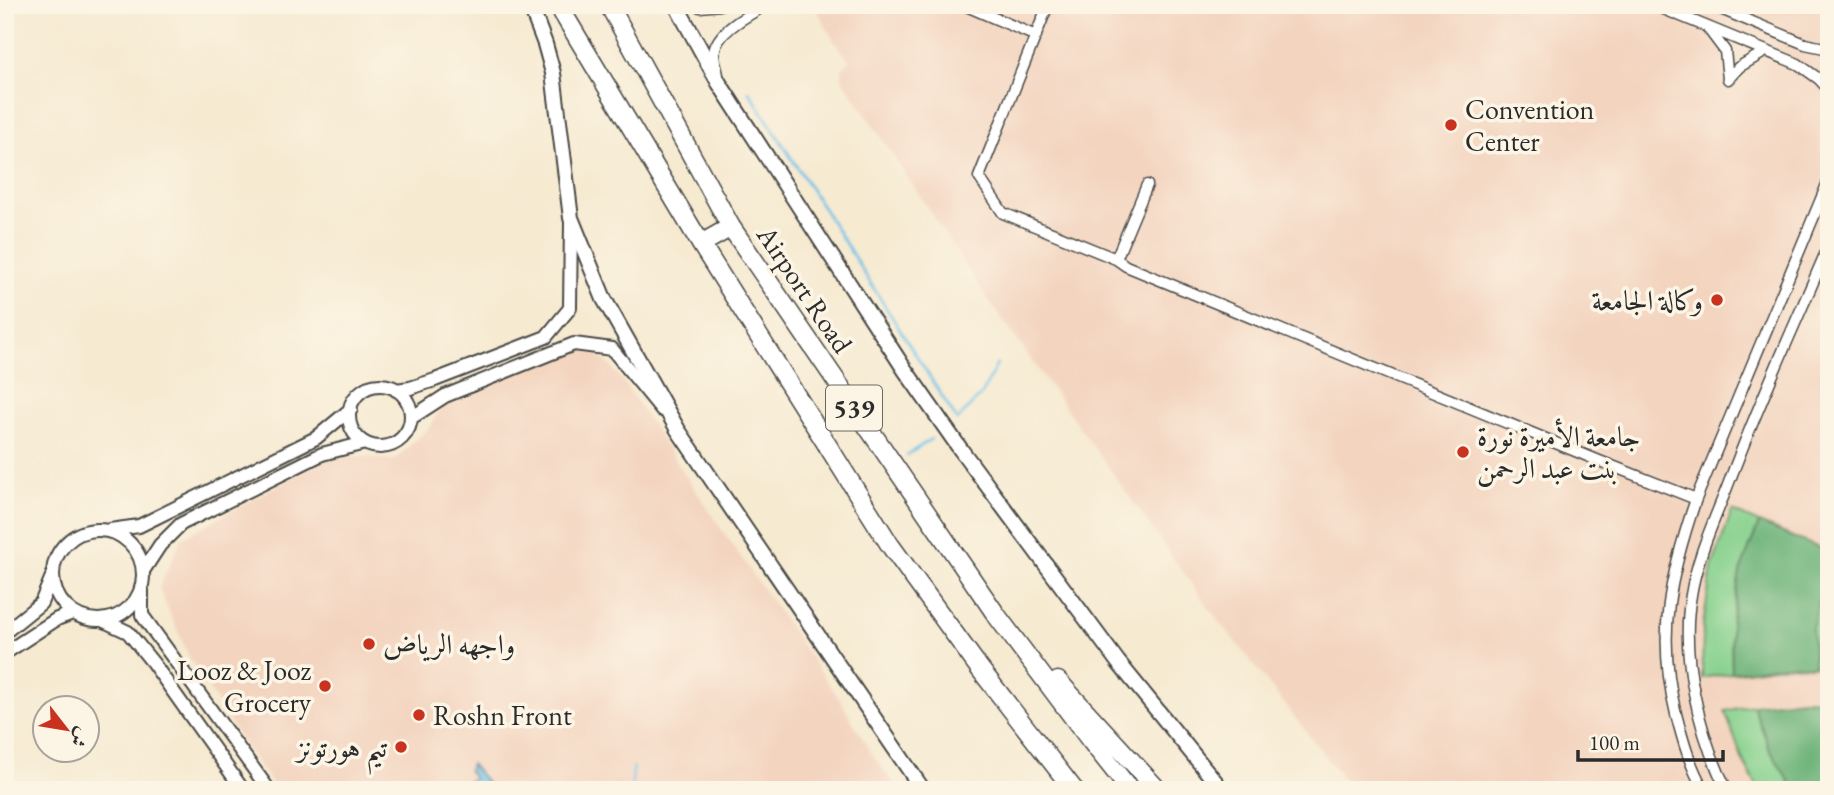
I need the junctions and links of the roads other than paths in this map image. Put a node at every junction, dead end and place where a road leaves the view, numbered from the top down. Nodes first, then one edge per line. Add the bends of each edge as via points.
1 (530, 5) edge
2 (558, 5) edge
3 (609, 5) edge
4 (676, 5) edge
5 (697, 5) edge
6 (720, 5) edge
7 (766, 5) edge
8 (964, 5) edge
9 (1048, 5) edge
10 (1654, 5) edge
11 (1711, 5) edge
12 (1706, 27) junction
13 (1036, 36) junction
14 (1829, 49) edge
15 (1766, 51) junction
16 (719, 83) junction
17 (1829, 90) edge
18 (1829, 180) edge
19 (1147, 185) dead end
20 (571, 218) junction
21 (731, 227) junction
22 (701, 244) junction
23 (1829, 245) edge
24 (1116, 259) junction
25 (396, 390) junction
26 (351, 409) junction
27 (411, 418) junction
28 (678, 430) junction
29 (365, 443) junction
30 (1696, 499) junction
31 (105, 530) junction
32 (143, 570) junction
33 (53, 574) junction
34 (142, 586) junction
35 (991, 607) junction
36 (73, 613) junction
37 (102, 620) junction
38 (5, 632) edge
39 (5, 653) edge
40 (243, 790) edge
41 (269, 790) edge
42 (923, 790) edge
43 (1074, 790) edge
44 (1130, 790) edge
45 (1158, 790) edge
46 (1222, 790) edge
47 (1704, 790) edge
48 (1727, 790) edge

1 - 20 main road via 553,73
2 - 22 highway, 539
3 - 21 highway, Airport Road / 539
4 - 16 main road
5 - 6 street
7 - 16 street via 721,38 714,52
8 - 13 street
9 - 13 street
10 - 12 street
11 - 14 street via 1805,44
12 - 15 street
12 - 15 street via 1725,51 1728,79
13 - 24 street via 979,177 1003,213
15 - 17 street via 1798,64
16 - 46 main road via 961,450 1118,662
18 - 30 street
19 - 24 street
20 - 25 street via 570,308 546,337 435,380
20 - 28 main road via 604,299
21 - 22 highway
21 - 35 highway, Airport Road / 539
22 - 43 highway, 539 via 890,545
23 - 48 street via 1738,457 1690,596 1690,668 1702,729
24 - 30 street
25 - 26 street via 367,388
25 - 27 street via 409,405
26 - 29 street via 353,432
26 - 31 street via 316,438 139,526
27 - 28 street via 445,396 574,344 612,349
27 - 29 street via 398,442 379,447
28 - 42 main road
29 - 32 street via 322,453 181,524
30 - 47 street via 1680,547 1666,630 1667,666 1684,748
31 - 32 street via 131,544
31 - 33 street via 83,533 64,546
32 - 34 street
33 - 36 street via 62,603
33 - 38 street via 41,603
34 - 37 street via 128,609
34 - 41 street via 142,615
35 - 44 highway, Airport Road / 539
35 - 45 highway
36 - 37 street
36 - 39 street
37 - 40 street via 128,632

